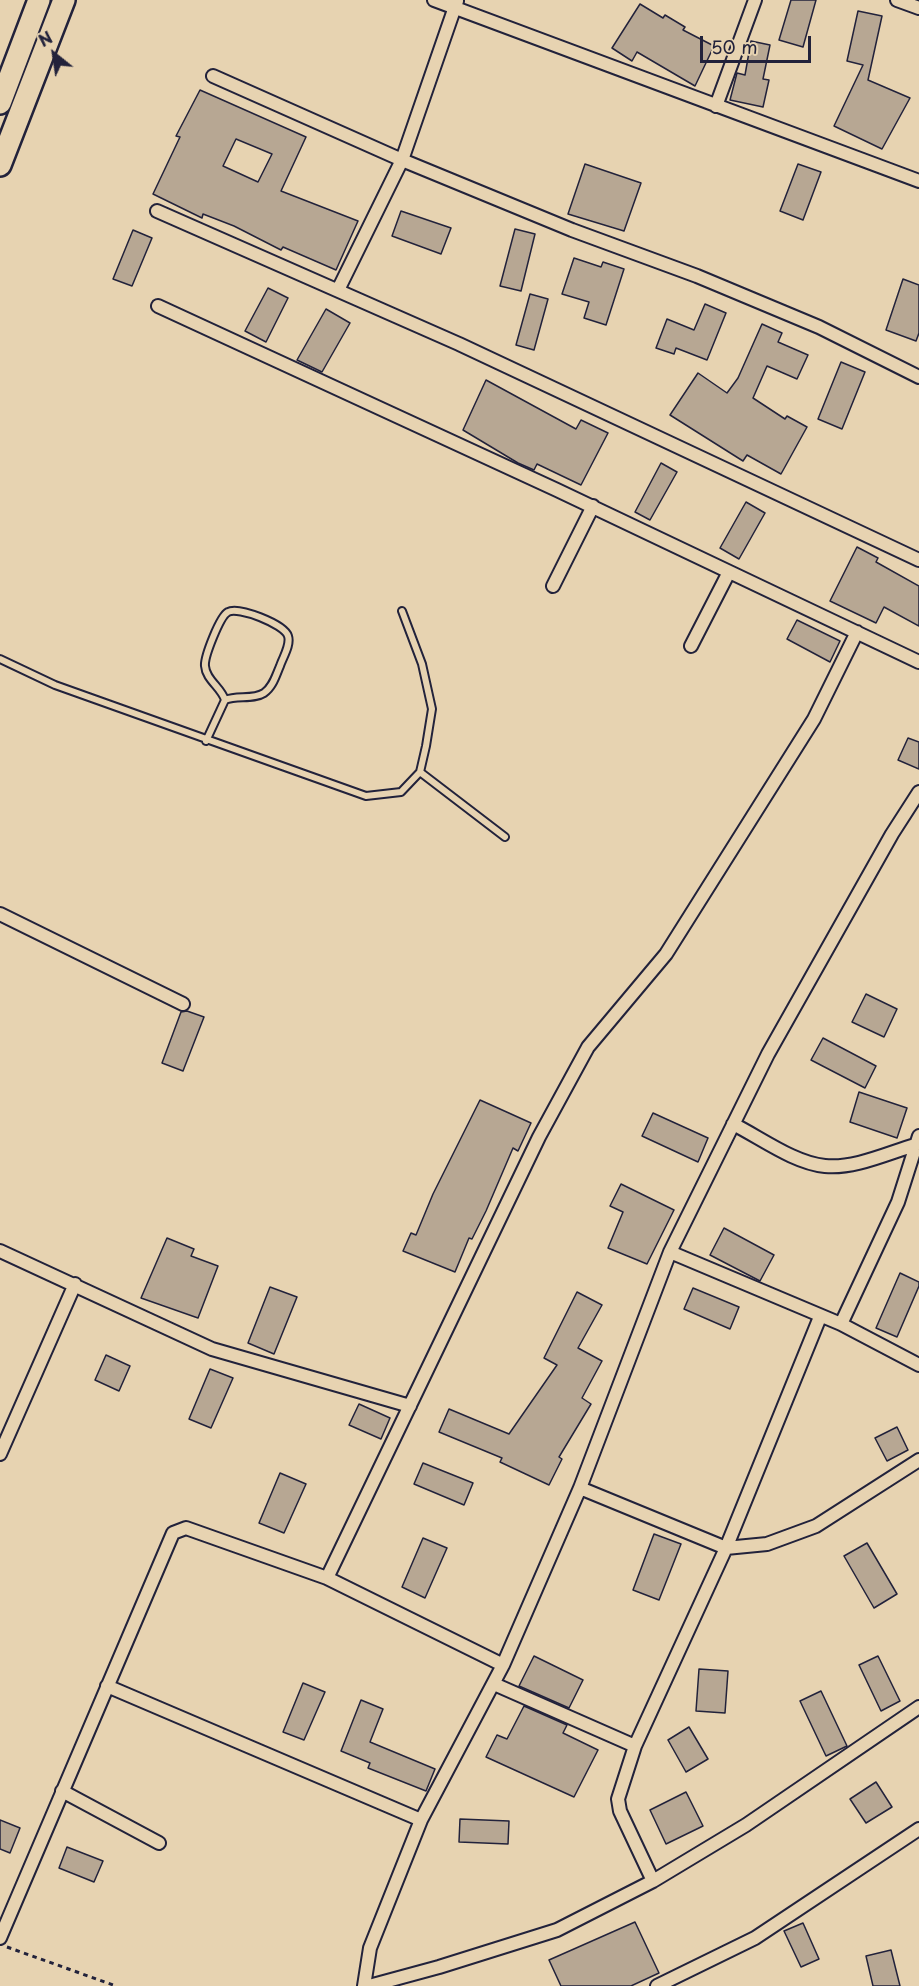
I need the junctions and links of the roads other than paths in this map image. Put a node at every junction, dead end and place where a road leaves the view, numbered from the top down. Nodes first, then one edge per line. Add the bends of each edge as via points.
1 (39, 0) edge
2 (64, 0) edge
3 (434, 0) edge
4 (755, 0) edge
5 (897, 0) edge
6 (456, 4) edge
7 (919, 8) edge
8 (213, 76) dead end
9 (2, 92) edge
10 (716, 106) junction
11 (402, 160) junction
12 (0, 165) edge
13 (919, 181) edge
14 (157, 212) dead end
15 (338, 290) junction
16 (158, 306) dead end
17 (919, 377) edge
18 (593, 507) junction
19 (919, 560) edge
20 (729, 572) junction
21 (553, 586) dead end
22 (402, 611) dead end
23 (857, 632) junction
24 (690, 646) dead end
25 (0, 659) edge
26 (919, 662) edge
27 (225, 700) junction
28 (206, 741) junction
29 (420, 772) junction
30 (919, 792) edge
31 (505, 837) dead end
32 (0, 914) edge
33 (183, 1004) dead end
34 (733, 1124) junction
35 (917, 1140) edge
36 (0, 1251) edge
37 (670, 1252) junction
38 (75, 1284) junction
39 (820, 1317) junction
40 (841, 1324) junction
41 (919, 1365) edge
42 (410, 1406) junction
43 (0, 1454) edge
44 (919, 1460) edge
45 (580, 1488) junction
46 (726, 1548) junction
47 (327, 1578) junction
48 (503, 1665) junction
49 (494, 1684) junction
50 (106, 1686) junction
51 (919, 1707) edge
52 (635, 1746) junction
53 (62, 1791) junction
54 (421, 1820) junction
55 (918, 1831) edge
56 (159, 1843) dead end
57 (653, 1881) junction
58 (0, 1938) edge
59 (364, 1986) edge
60 (369, 1986) edge
61 (657, 1986) edge

1 - 9 highway
2 - 12 highway
3 - 6 street
4 - 10 street
5 - 7 street
6 - 10 street
6 - 11 street
8 - 11 street
10 - 13 street
11 - 15 street
11 - 17 street via 819,327
14 - 15 street
15 - 19 street
16 - 18 street
18 - 20 street
18 - 21 street
20 - 23 street
20 - 24 street
22 - 29 lane via 422,664 432,709
23 - 26 street
23 - 42 street via 814,719 666,954 588,1047 538,1137
25 - 28 lane via 54,686
27 - 27 lane via 256,697 270,688 289,643 281,626 238,609 222,617 205,662 206,671
27 - 28 lane
28 - 29 lane via 366,796 401,792
29 - 31 lane
30 - 34 street via 780,1033
32 - 33 street
34 - 35 street via 810,1163 827,1167 866,1160
34 - 37 street
35 - 40 street via 898,1202
36 - 38 street
37 - 39 street
37 - 45 street
38 - 42 street via 212,1350
38 - 43 street
39 - 40 street
39 - 46 street
40 - 41 street
42 - 47 street
44 - 46 street via 816,1526 767,1544
45 - 46 street
45 - 48 street
46 - 52 street
47 - 48 street
47 - 50 street via 180,1529 173,1533
48 - 49 street
49 - 52 street
49 - 54 street
50 - 53 street
50 - 54 street
51 - 57 street via 746,1825
52 - 57 street via 618,1798 620,1811
53 - 56 street
53 - 58 street
54 - 59 street via 370,1948
55 - 61 street via 755,1938
57 - 60 street via 557,1930

